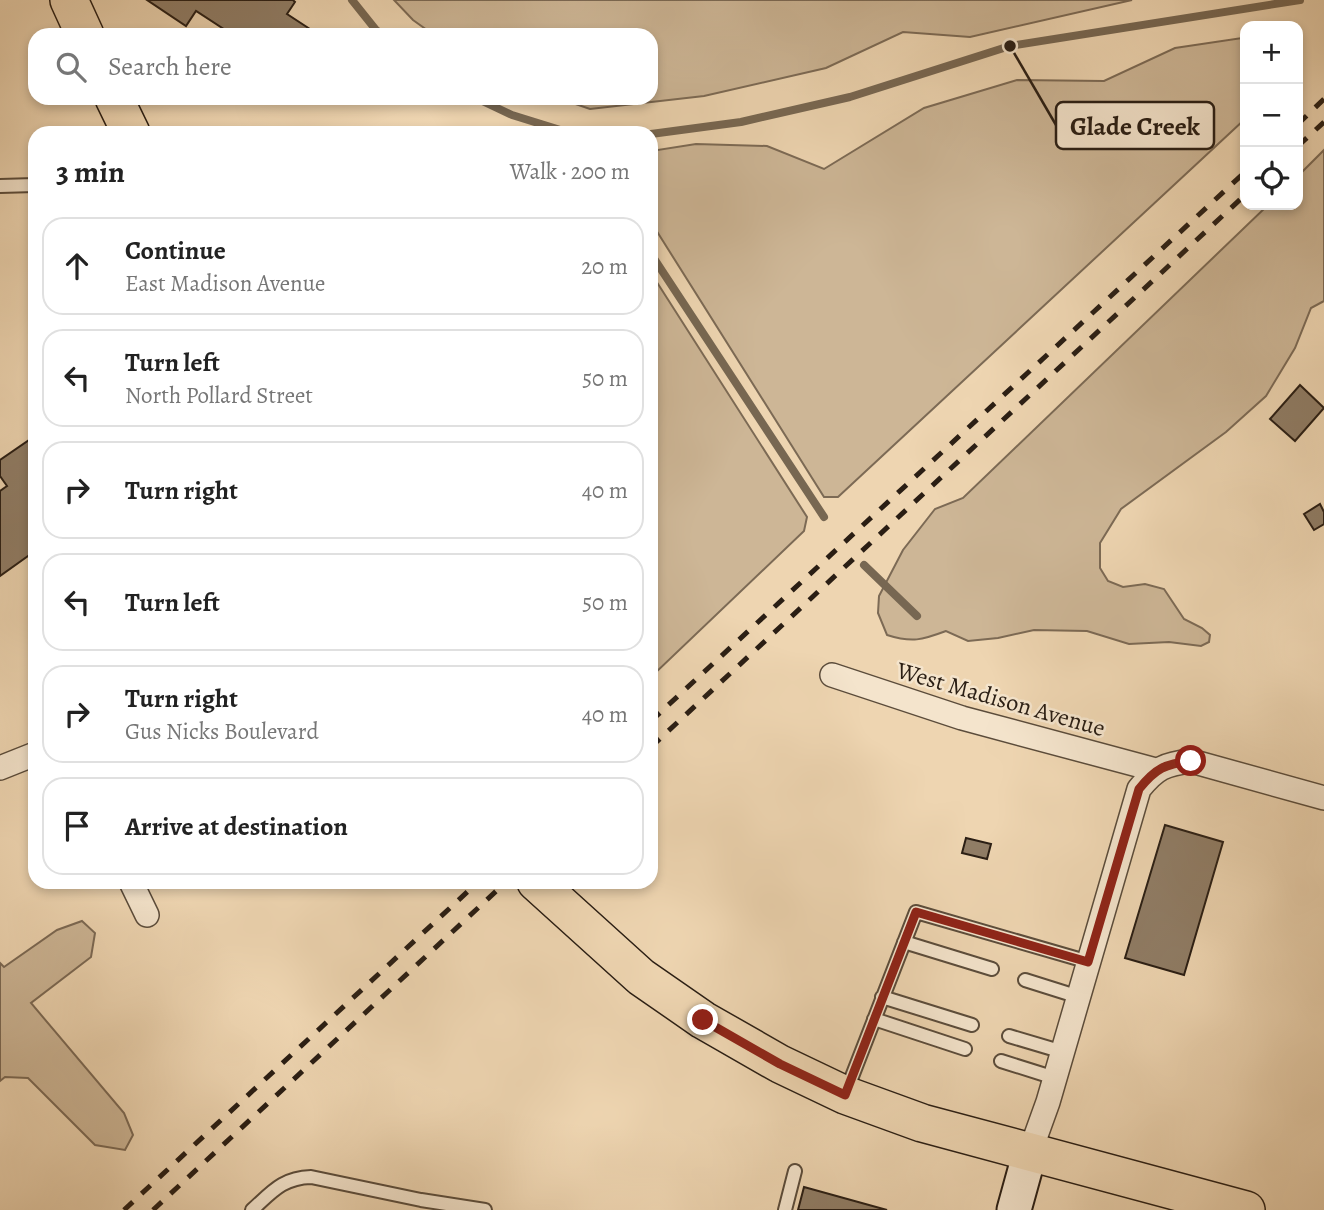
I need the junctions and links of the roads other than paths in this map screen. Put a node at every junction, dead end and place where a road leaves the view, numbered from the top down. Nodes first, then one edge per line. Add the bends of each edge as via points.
1 (69, 0) edge
2 (82, 28) edge
3 (117, 105) edge
4 (128, 126) edge
5 (28, 184) edge
6 (0, 186) edge
7 (832, 675) dead end
8 (28, 757) edge
9 (0, 768) edge
10 (1156, 770) junction
11 (1324, 798) edge
12 (134, 889) edge
13 (544, 889) edge
14 (147, 915) dead end
15 (904, 942) junction
16 (1088, 962) junction
17 (992, 969) dead end
18 (1025, 980) dead end
19 (882, 997) junction
20 (1079, 997) junction
21 (874, 1019) junction
22 (972, 1025) dead end
23 (1009, 1036) dead end
24 (965, 1049) dead end
25 (1063, 1052) junction
26 (1001, 1061) dead end
27 (1055, 1078) junction
28 (845, 1095) junction
29 (1030, 1152) junction
30 (795, 1171) dead end
31 (252, 1210) edge
32 (485, 1210) edge
33 (785, 1210) edge
34 (1014, 1210) edge
35 (1246, 1210) edge

1 - 2 main road
3 - 4 main road
5 - 6 lane
7 - 10 street, West Madison Avenue via 962,718
8 - 9 street
10 - 11 street via 1191,761
10 - 16 street via 1139,789
12 - 14 street
13 - 28 main road via 641,977 703,1020
15 - 16 lane via 916,912
15 - 17 lane
15 - 19 lane
16 - 20 street
18 - 20 lane
19 - 21 lane
19 - 22 lane
20 - 25 street
21 - 24 lane
21 - 28 lane
23 - 25 lane
25 - 27 street
26 - 27 lane
27 - 29 street
28 - 29 main road via 922,1123
29 - 34 main road
29 - 35 main road
30 - 33 lane
31 - 32 lane via 284,1182 311,1177

